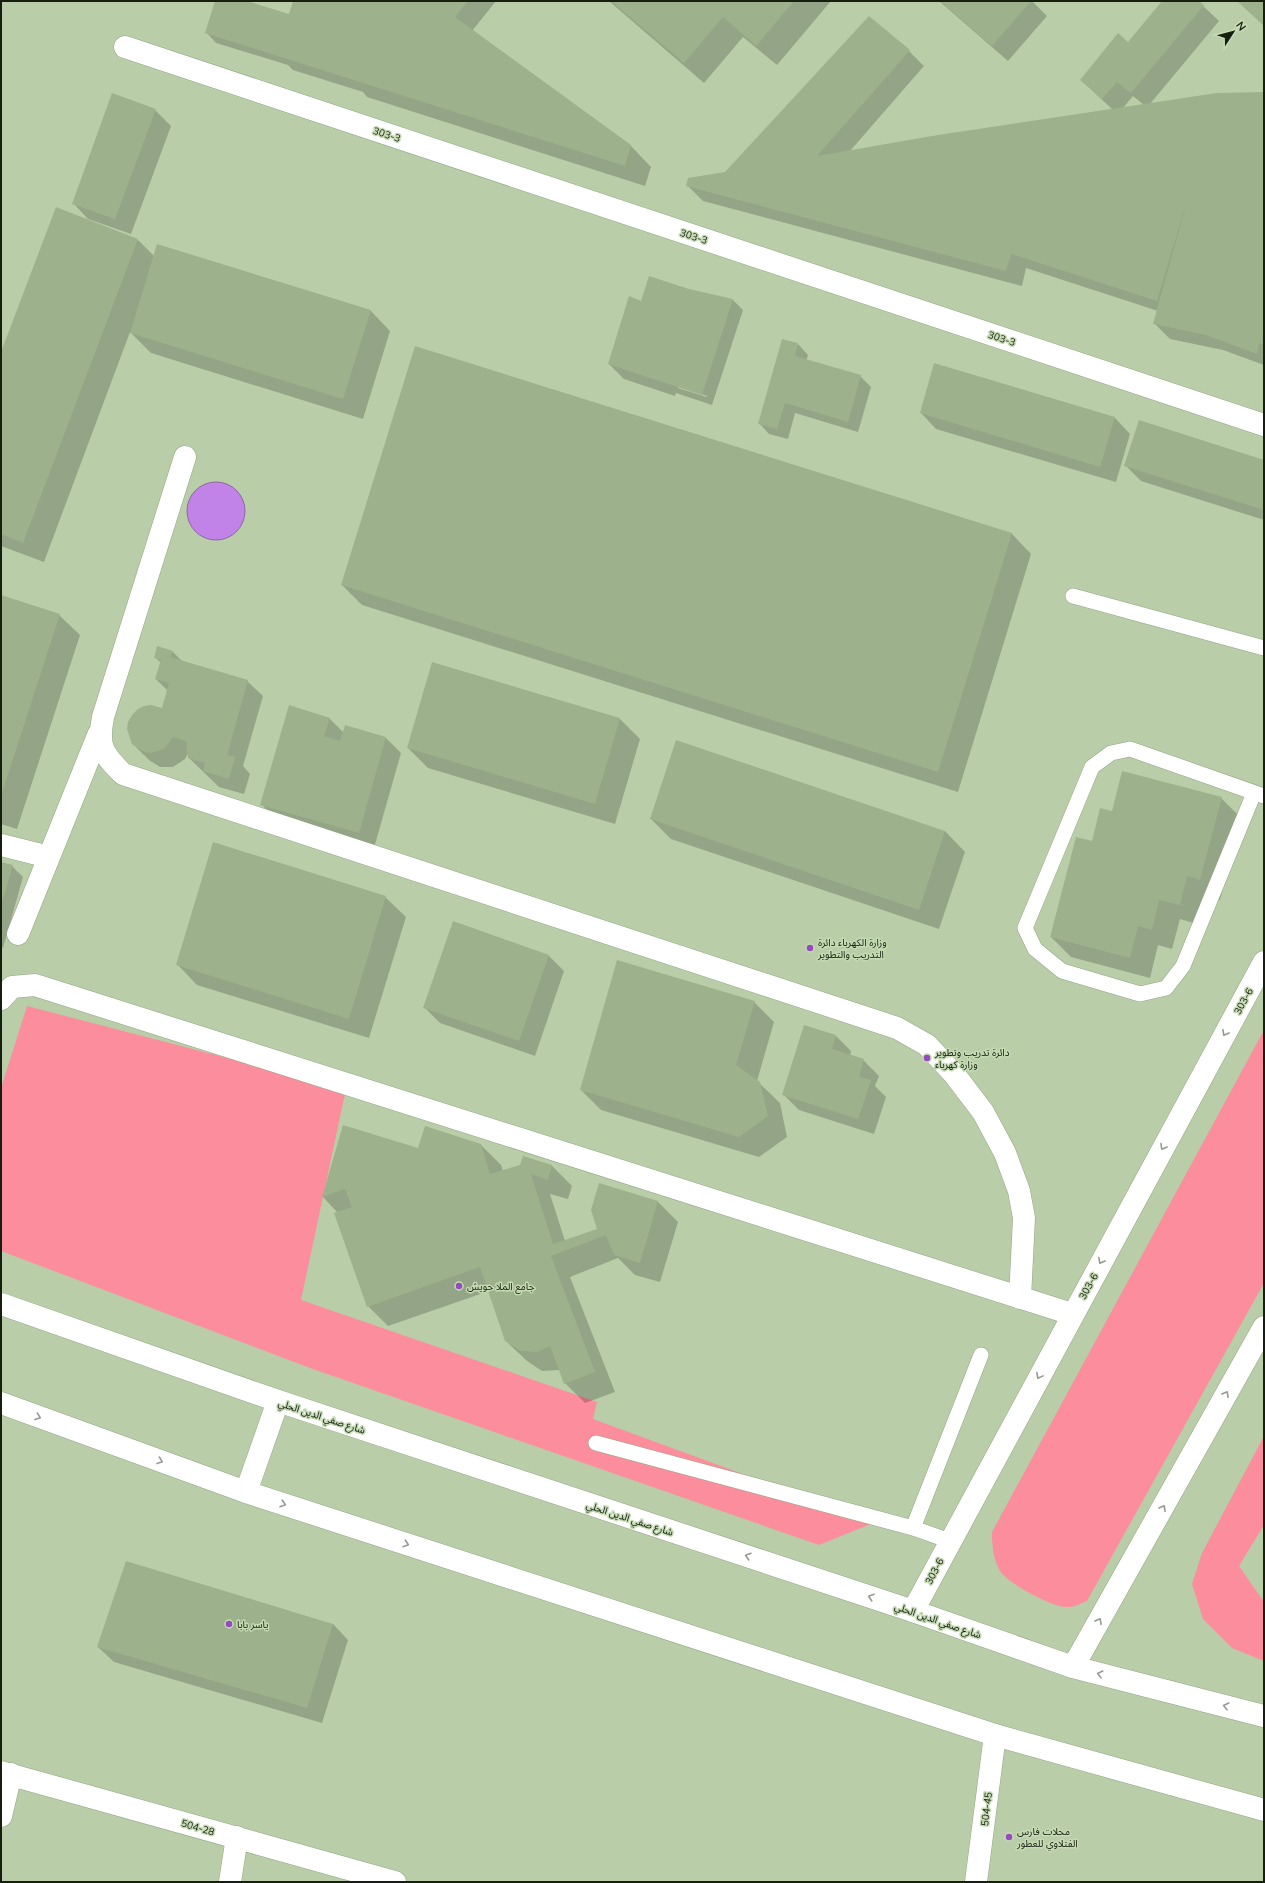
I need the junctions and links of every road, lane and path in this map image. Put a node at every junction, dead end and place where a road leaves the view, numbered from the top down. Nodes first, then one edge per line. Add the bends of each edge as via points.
1 (125, 47) dead end
2 (1264, 425) edge
3 (185, 457) dead end
4 (1073, 596) dead end
5 (1264, 648) edge
6 (99, 733) junction
7 (1259, 794) edge
8 (1, 845) edge
9 (49, 856) junction
10 (18, 934) dead end
11 (1264, 962) edge
12 (1, 999) edge
13 (1020, 1298) junction
14 (1, 1304) edge
15 (1072, 1314) junction
16 (1264, 1326) edge
17 (981, 1355) dead end
18 (278, 1402) junction
19 (1, 1403) edge
20 (596, 1443) dead end
21 (246, 1492) junction
22 (913, 1528) junction
23 (950, 1541) junction
24 (913, 1611) junction
25 (1074, 1668) junction
26 (1264, 1716) edge
27 (995, 1735) junction
28 (6, 1773) edge
29 (1264, 1810) edge
30 (1, 1816) edge
31 (237, 1837) junction
32 (230, 1882) edge
33 (395, 1882) edge
34 (976, 1882) edge

1 - 2 street, 303-3
3 - 6 street
4 - 5 lane
6 - 9 street
6 - 13 street via 105,756 123,774 897,1028 927,1045 954,1074 983,1112 1005,1152 1019,1191 1024,1218
7 - 7 lane via 1130,749 1111,753 1092,767 1025,928 1035,949 1062,971 1140,994 1166,988 1183,966
8 - 9 street
9 - 10 street
11 -> 15 street, 303-6
12 - 13 street via 12,987 35,985
13 - 15 street
14 - 18 street, شارع صفي الدين الحلي
15 -> 23 street, 303-6
25 -> 16 street
17 - 22 lane
18 - 21 street
24 -> 18 street, شارع صفي الدين الحلي
19 -> 21 street
20 - 22 lane
21 -> 27 street
22 - 23 lane
23 - 24 street, 303-6
24 - 25 street, شارع صفي الدين الحلي
26 -> 25 street, شارع صفي الدين الحلي
27 - 29 street
27 - 34 street, 504-45
28 - 30 street
28 - 31 street, 504-28
31 - 32 street
31 - 33 street, 504-28

